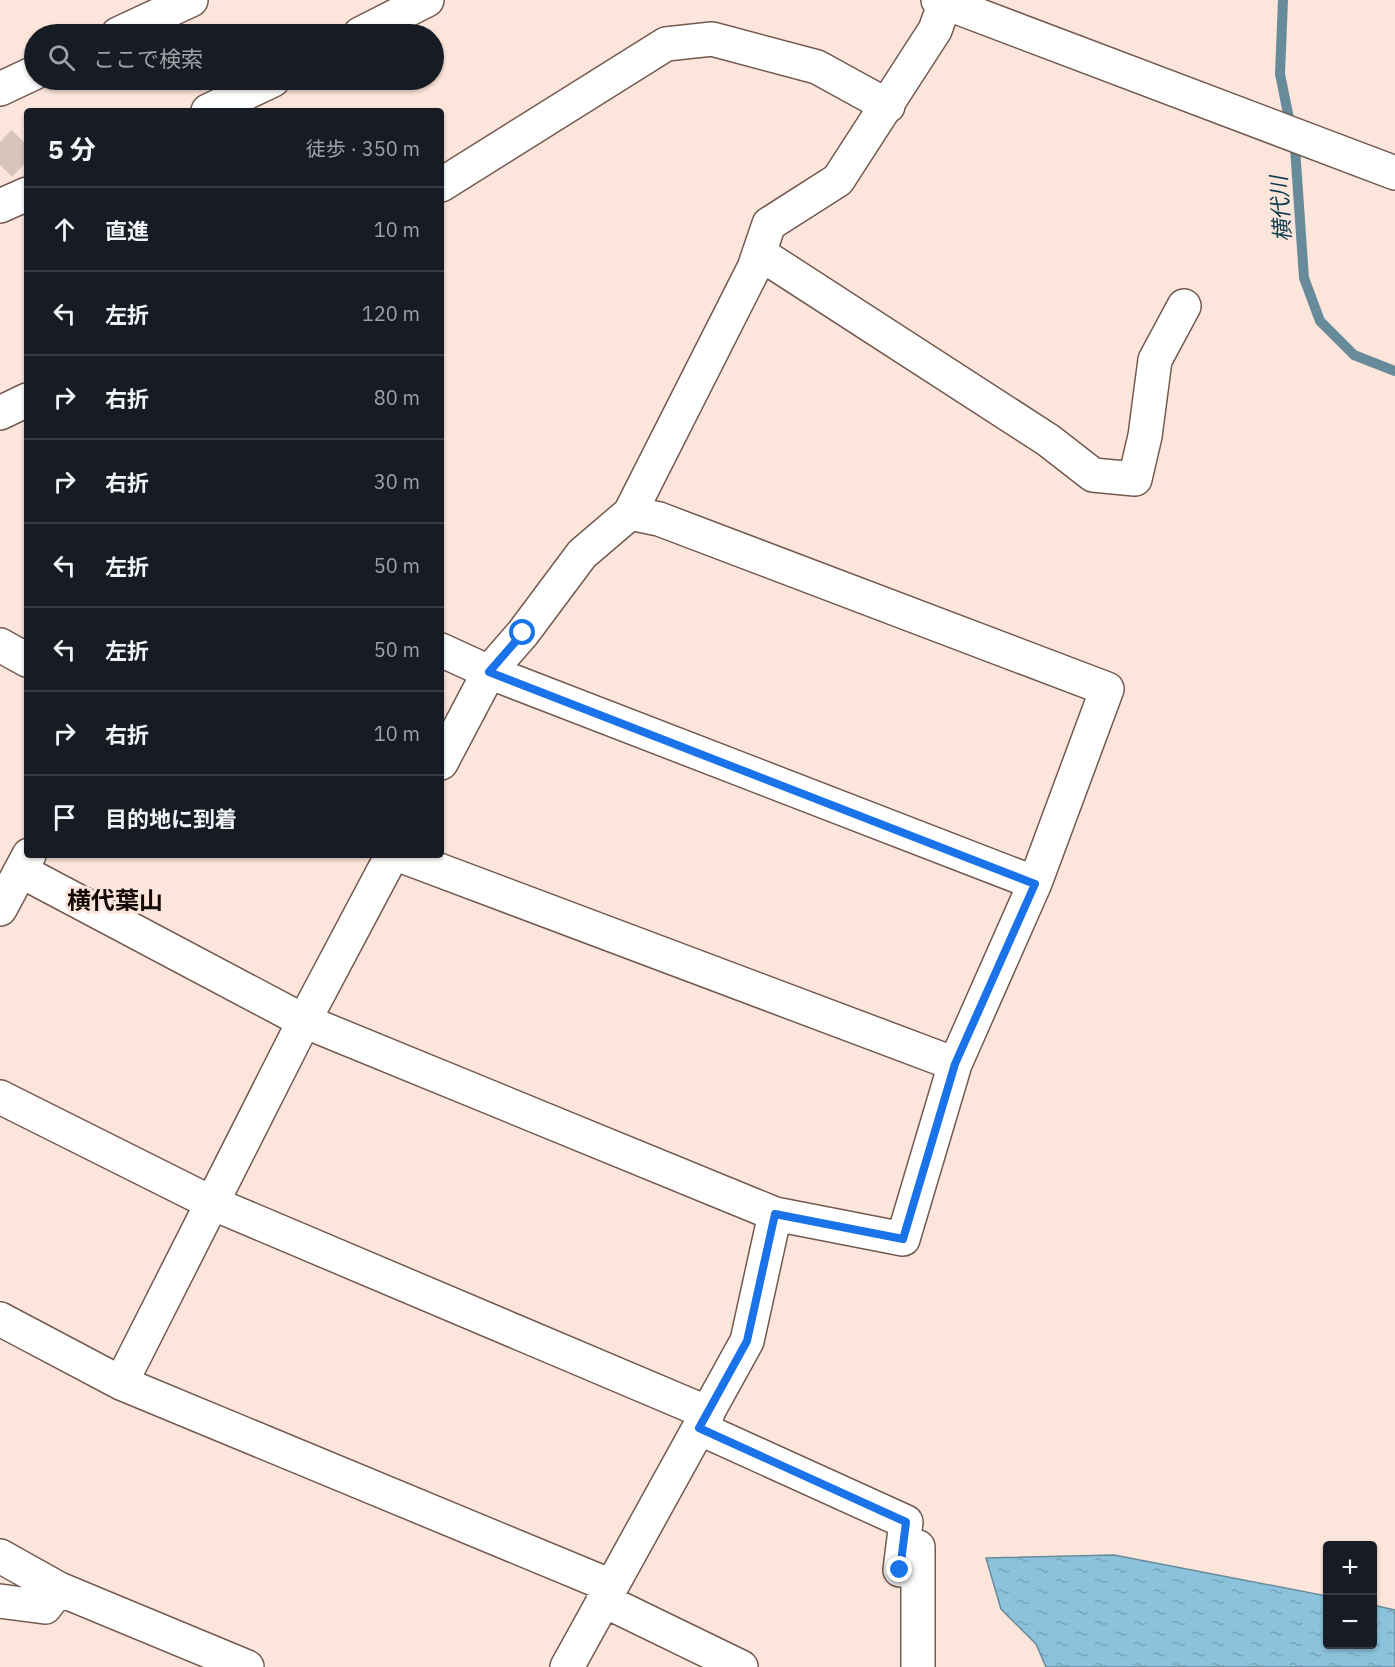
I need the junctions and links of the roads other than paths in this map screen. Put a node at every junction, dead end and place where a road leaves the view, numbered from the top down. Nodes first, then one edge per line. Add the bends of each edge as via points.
1 (191, 0) edge
2 (427, 0) edge
3 (943, 1) edge
4 (139, 24) edge
5 (380, 24) edge
6 (24, 78) edge
7 (0, 89) edge
8 (252, 90) edge
9 (888, 105) junction
10 (214, 108) edge
11 (1395, 173) edge
12 (444, 183) edge
13 (24, 195) edge
14 (0, 206) edge
15 (759, 253) junction
16 (1184, 306) dead end
17 (24, 401) edge
18 (0, 413) edge
19 (630, 513) junction
20 (0, 645) edge
21 (444, 651) edge
22 (24, 658) edge
23 (489, 672) junction
24 (444, 757) edge
25 (390, 858) edge
26 (407, 858) edge
27 (25, 863) edge
28 (1035, 884) junction
29 (0, 909) edge
30 (304, 1021) junction
31 (955, 1064) junction
32 (0, 1096) edge
33 (212, 1203) junction
34 (775, 1214) junction
35 (0, 1319) edge
36 (121, 1383) junction
37 (703, 1420) junction
38 (0, 1556) edge
39 (59, 1588) junction
40 (607, 1593) junction
41 (0, 1601) edge
42 (247, 1667) edge
43 (567, 1667) edge
44 (741, 1667) edge
45 (918, 1667) edge

1 - 4 main road
2 - 5 main road
3 - 9 main road via 935,30
3 - 11 main road
6 - 7 main road
8 - 10 main road
9 - 12 main road via 816,67 712,39 666,44
9 - 15 main road via 838,180 769,224
13 - 14 main road
15 - 16 main road via 1048,440 1093,475 1135,479 1155,360
15 - 19 main road
17 - 18 main road
19 - 23 main road via 582,554
19 - 28 main road via 659,519 1107,689
20 - 22 main road
21 - 23 main road
23 - 24 main road
23 - 28 main road
25 - 30 main road
26 - 31 main road
27 - 29 main road
27 - 30 main road
28 - 31 main road
30 - 33 main road
30 - 34 main road
31 - 34 main road via 903,1239
32 - 33 main road
33 - 36 main road
33 - 37 main road
34 - 37 main road via 747,1341
35 - 36 main road
36 - 40 main road
37 - 40 main road
37 - 45 main road via 906,1522
38 - 39 main road
39 - 41 main road via 45,1607
39 - 42 main road
40 - 43 main road
40 - 44 main road

